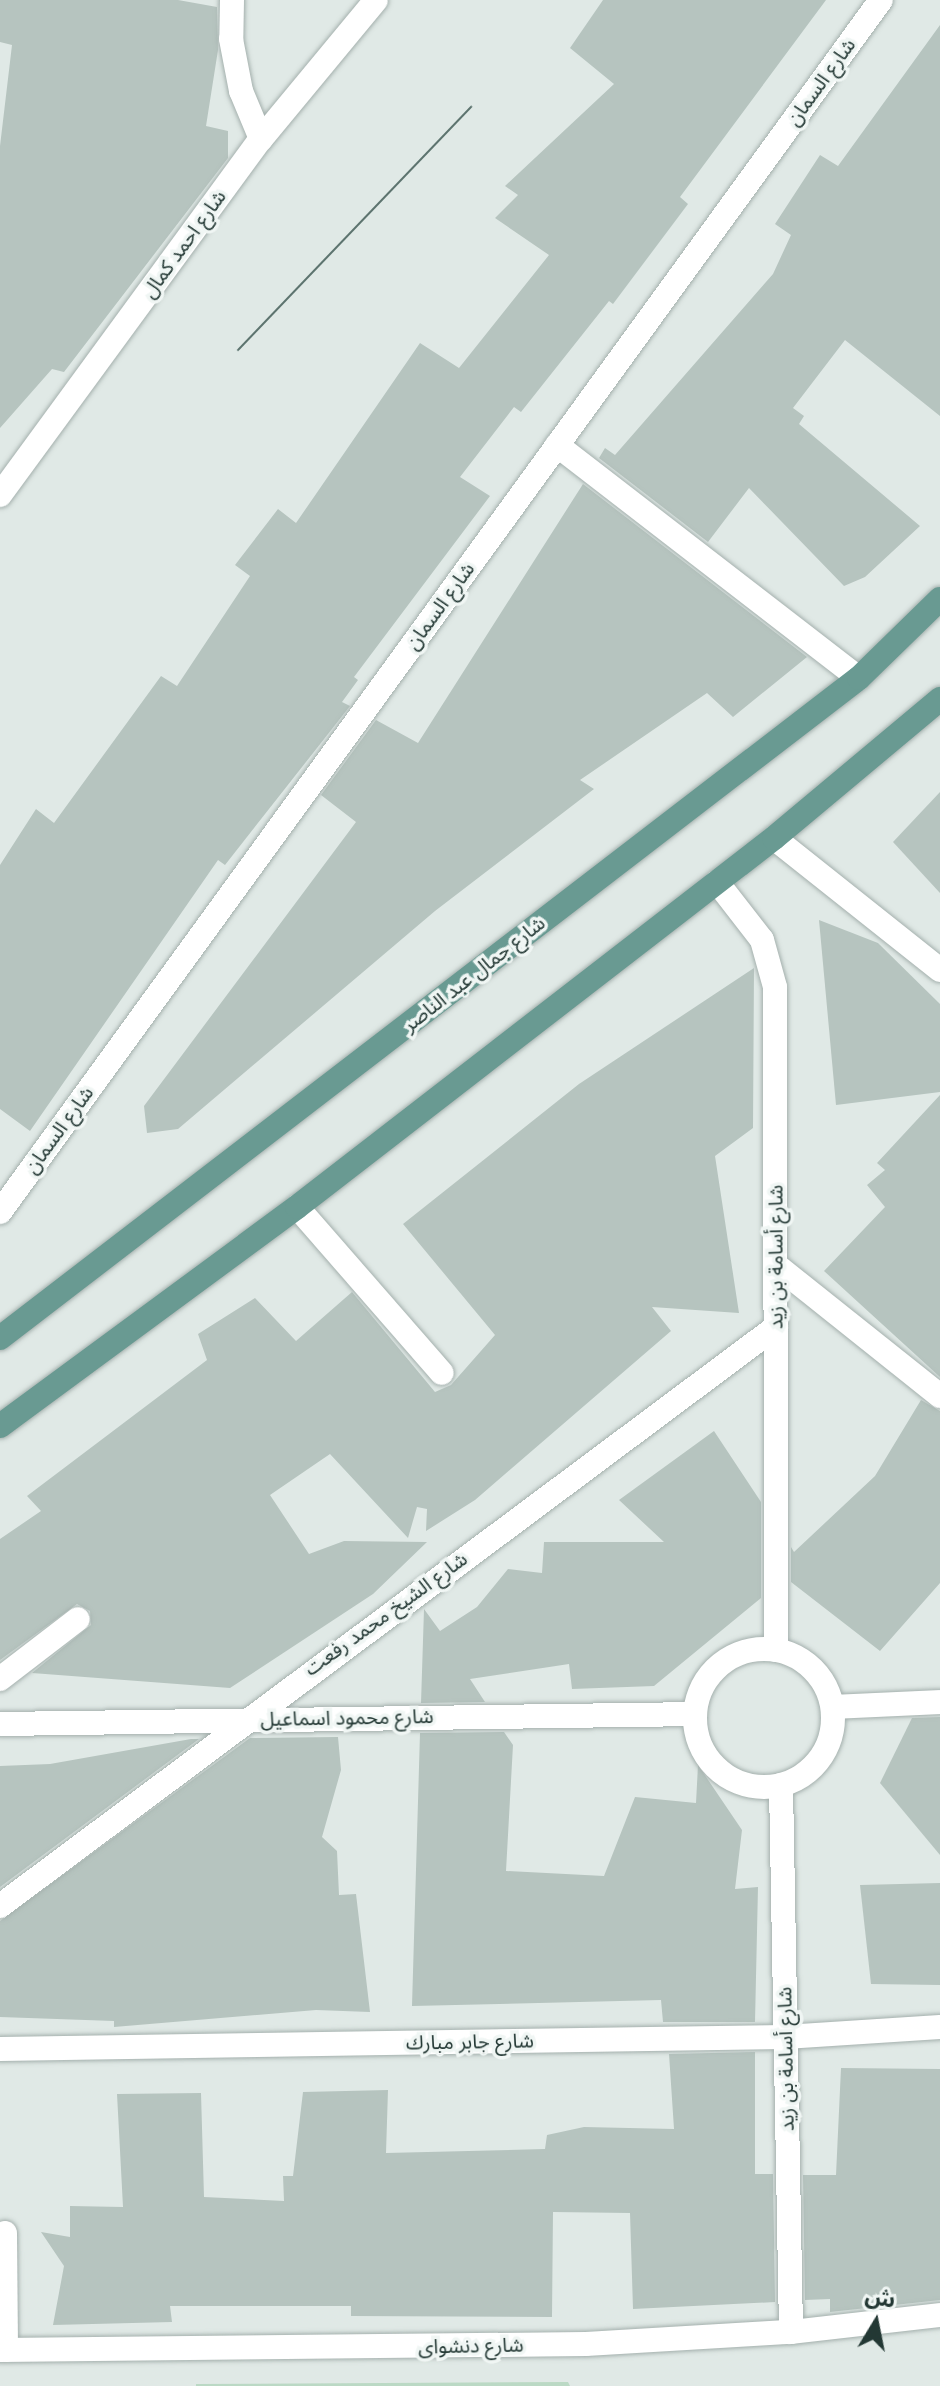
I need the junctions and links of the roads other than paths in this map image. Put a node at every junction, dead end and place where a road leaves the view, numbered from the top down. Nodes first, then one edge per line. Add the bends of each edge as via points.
1 (232, 0) edge
2 (376, 0) edge
3 (881, 0) edge
4 (261, 139) junction
5 (557, 445) junction
6 (0, 495) edge
7 (940, 599) edge
8 (859, 678) junction
9 (940, 699) edge
10 (774, 838) junction
11 (717, 882) junction
12 (940, 970) edge
13 (297, 1207) junction
14 (0, 1212) edge
15 (776, 1265) junction
16 (776, 1327) junction
17 (0, 1338) edge
18 (442, 1373) dead end
19 (940, 1396) edge
20 (0, 1426) edge
21 (78, 1619) dead end
22 (776, 1650) junction
23 (0, 1679) edge
24 (940, 1702) edge
25 (833, 1707) junction
26 (695, 1714) junction
27 (244, 1719) junction
28 (0, 1724) edge
29 (781, 1785) junction
30 (0, 1906) edge
31 (940, 2027) edge
32 (785, 2037) junction
33 (0, 2049) edge
34 (5, 2233) dead end
35 (940, 2315) edge
36 (791, 2332) junction
37 (3, 2350) edge

1 - 4 street via 241,91
2 - 4 street, شارع احمد كمال
3 - 5 street, شارع السمان
4 - 6 street, شارع احمد كمال
5 - 8 street
5 - 14 street, شارع السمان
7 - 8 main road, شارع جمال عبد الناصر
8 - 17 main road, شارع جمال عبد الناصر
9 - 10 main road
10 - 11 main road
10 - 12 street
11 - 13 main road
11 - 15 street, شارع أسامة بن زيد via 762,940 775,987
13 - 18 street
13 - 20 main road
15 - 16 street, شارع أسامة بن زيد
15 - 19 street
16 - 22 street, شارع أسامة بن زيد
16 - 27 street, شارع الشيخ محمد رفعت
21 - 23 street
22 - 25 street via 807,1664
22 - 26 street via 739,1654 721,1664 703,1686
24 - 25 street
25 - 29 street via 822,1756 797,1779
26 - 27 street, شارع محمود اسماعيل
26 - 29 street via 697,1736 719,1772 738,1783
27 - 28 street, شارع محمود اسماعيل
27 - 30 street, شارع الشيخ محمد رفعت
29 - 32 street, شارع أسامة بن زيد
31 - 32 street, شارع جابر مبارك
32 - 33 street, شارع جابر مبارك
32 - 36 street, شارع أسامة بن زيد
34 - 37 street
35 - 36 street, شارع دنشواى
36 - 37 street, شارع دنشواى via 586,2344

